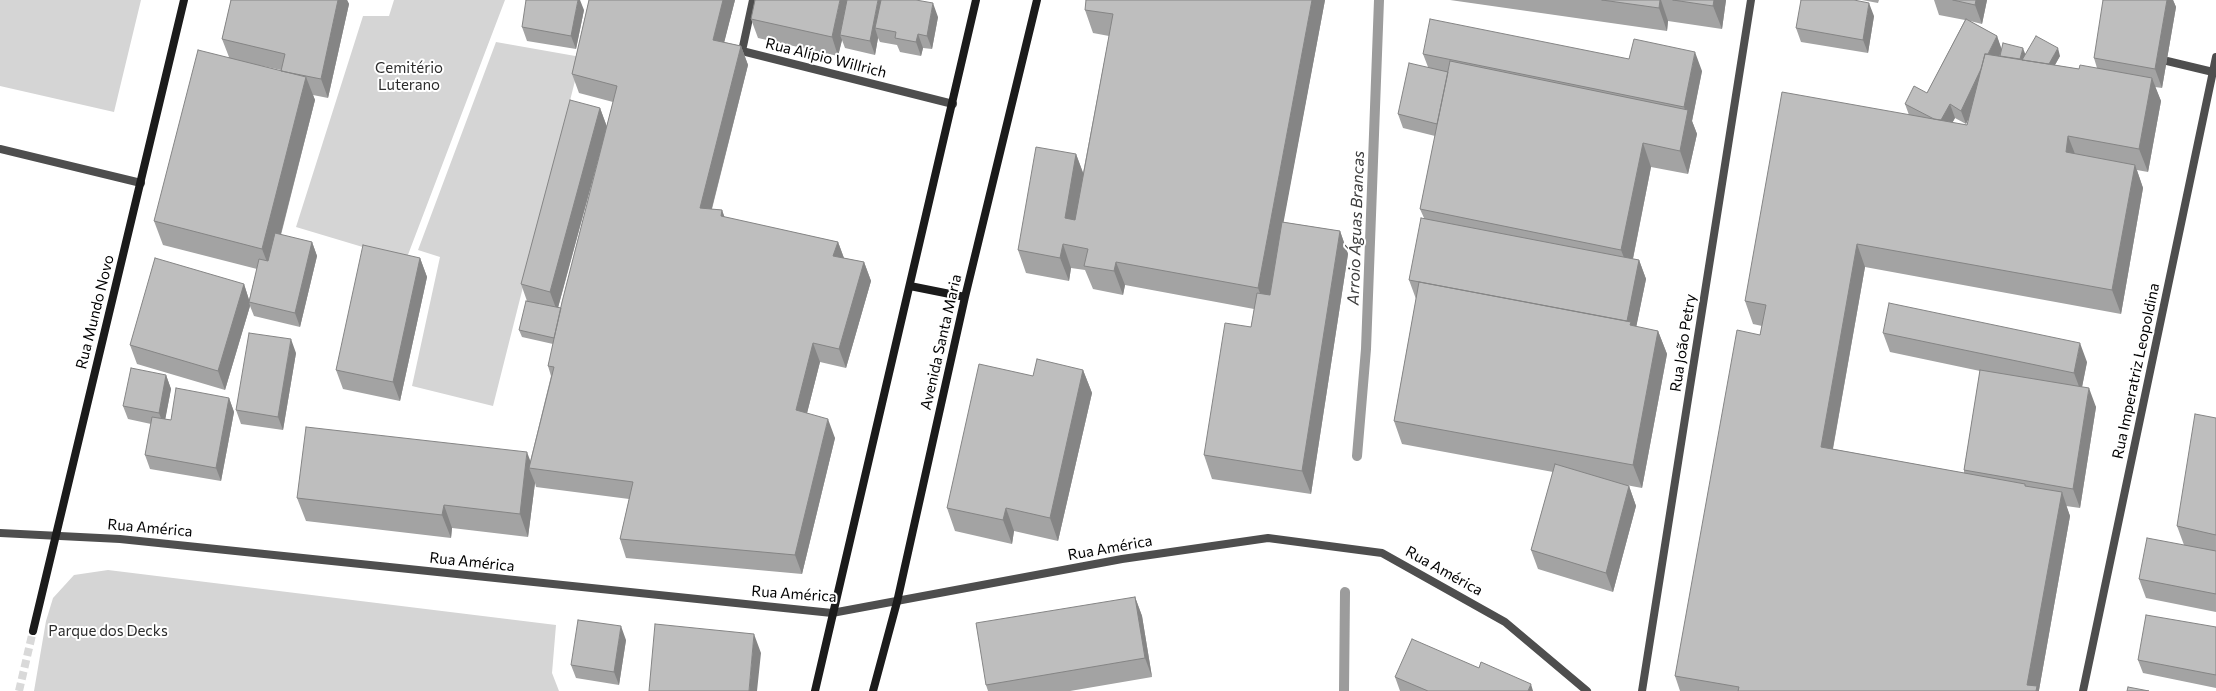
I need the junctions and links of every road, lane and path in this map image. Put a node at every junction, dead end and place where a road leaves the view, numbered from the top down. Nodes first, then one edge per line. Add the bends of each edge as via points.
1 (184, 0) edge
2 (753, 0) edge
3 (976, 0) edge
4 (1037, 0) edge
5 (1751, 0) edge
6 (2216, 57) edge
7 (2167, 61) dead end
8 (2213, 72) junction
9 (953, 104) junction
10 (0, 150) edge
11 (141, 183) junction
12 (910, 286) junction
13 (965, 297) junction
14 (0, 533) edge
15 (56, 535) junction
16 (897, 602) junction
17 (832, 614) junction
18 (32, 631) tunnel mouth
19 (815, 691) edge
20 (873, 691) edge
21 (1587, 691) edge
22 (1642, 691) edge
23 (2083, 691) edge

1 - 11 main road, Rua Mundo Novo
2 - 9 street, Rua Alípio Willrich via 742,51
3 - 9 main road
4 - 13 main road, Avenida Santa Maria
5 - 22 street, Rua João Petry
6 - 8 street, Rua Imperatriz Leopoldina
7 - 8 street
8 - 23 street, Rua Imperatriz Leopoldina
9 - 12 main road
10 - 11 street
11 - 15 main road, Rua Mundo Novo
12 - 13 main road
12 - 17 main road
13 - 16 main road, Avenida Santa Maria
14 - 15 street, Rua América
15 - 17 street, Rua América via 120,539
15 - 18 main road, Rua Mundo Novo
16 - 17 street, Rua América
16 - 20 main road, Avenida Santa Maria
16 - 21 street, Rua América via 1122,559 1268,538 1382,553 1505,622
17 - 19 main road

